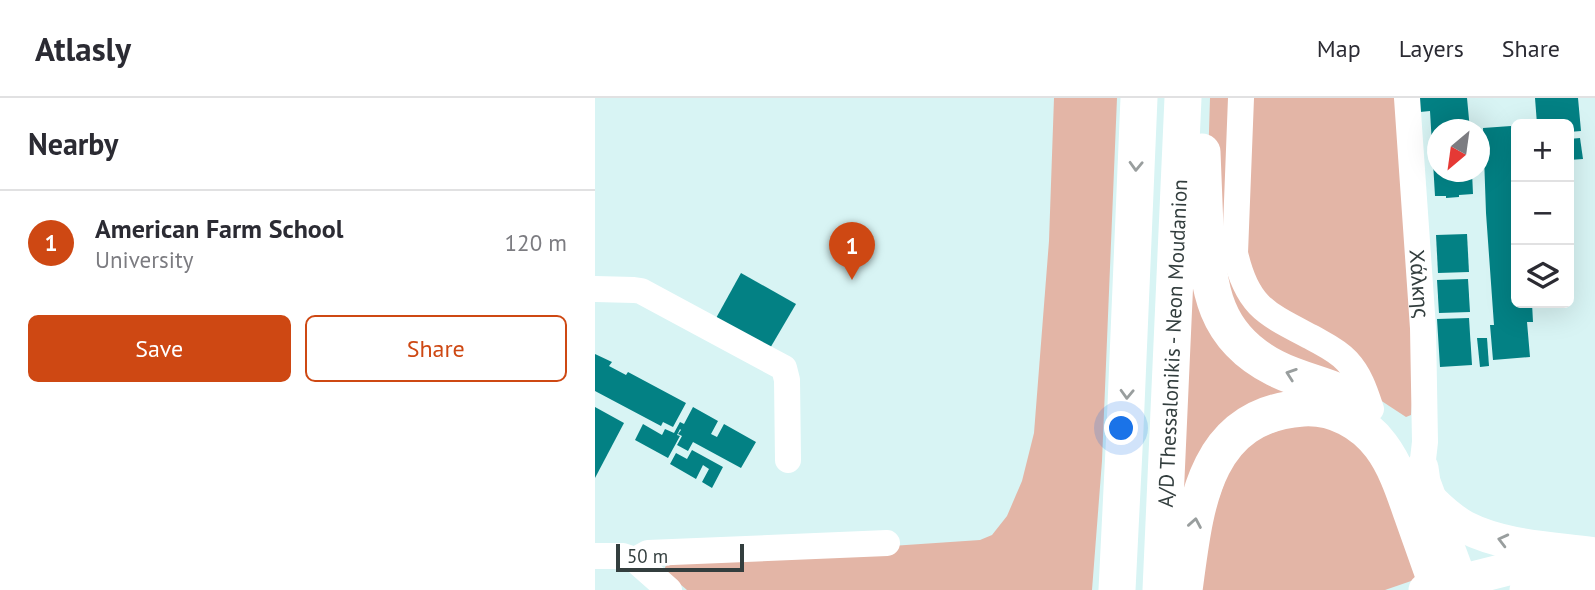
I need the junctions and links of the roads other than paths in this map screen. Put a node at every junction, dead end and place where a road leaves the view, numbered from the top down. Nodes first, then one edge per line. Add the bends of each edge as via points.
1 (1139, 98) edge
2 (1183, 98) edge
3 (1199, 98) edge
4 (1241, 98) edge
5 (1407, 98) edge
6 (595, 289) edge
7 (1371, 409) junction
8 (787, 460) dead end
9 (1426, 484) junction
10 (887, 544) dead end
11 (1595, 555) edge
12 (595, 556) edge
13 (635, 560) junction
14 (1595, 580) edge
15 (1445, 587) edge
16 (669, 590) edge
17 (1117, 590) edge
18 (1161, 590) edge
19 (1184, 590) edge
20 (1525, 590) edge

1 -> 17 highway, A/D Thessalonikis - Neon Moudanion
2 - 18 highway, A/D Thessalonikis - Neon Moudanion
7 -> 3 highway via 1263,361 1238,343 1221,316 1206,260
4 - 7 street via 1235,253 1246,288 1271,316 1348,362 1362,382
5 - 9 street, Χάλκης via 1423,328
6 - 8 street via 634,289 784,368
7 - 9 highway via 1404,442
11 -> 9 main road via 1481,534 1452,519
9 - 15 main road
10 - 13 street via 648,554
11 - 15 main road
12 - 13 street
13 - 16 street
14 - 20 main road
19 -> 15 highway via 1199,504 1218,454 1252,423 1288,409 1306,408 1338,412 1381,446

